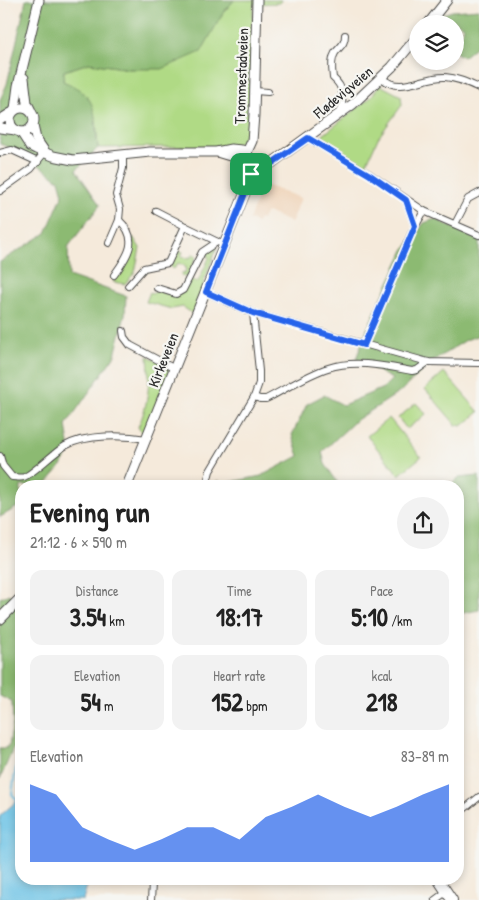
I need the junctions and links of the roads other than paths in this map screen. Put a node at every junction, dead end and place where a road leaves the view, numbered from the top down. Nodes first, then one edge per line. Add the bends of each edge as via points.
1 (38, 0) edge
2 (257, 0) edge
3 (447, 0) edge
4 (435, 15) edge
5 (345, 35) dead end
6 (409, 46) edge
7 (25, 58) junction
8 (382, 78) junction
9 (479, 88) edge
10 (255, 91) junction
11 (268, 92) dead end
12 (13, 111) junction
13 (32, 112) junction
14 (340, 114) junction
15 (0, 120) edge
16 (33, 126) junction
17 (0, 128) edge
18 (18, 131) junction
19 (308, 138) junction
20 (44, 152) junction
21 (0, 153) edge
22 (122, 155) junction
23 (248, 155) junction
24 (38, 162) junction
25 (251, 174) junction
26 (0, 190) edge
27 (479, 193) edge
28 (406, 200) junction
29 (156, 211) dead end
30 (424, 211) junction
31 (119, 220) junction
32 (455, 224) junction
33 (185, 226) junction
34 (415, 226) junction
35 (479, 234) edge
36 (109, 243) dead end
37 (221, 243) junction
38 (114, 275) dead end
39 (128, 286) dead end
40 (157, 288) dead end
41 (206, 292) junction
42 (253, 313) junction
43 (123, 331) dead end
44 (364, 345) junction
45 (428, 362) junction
46 (479, 363) edge
47 (174, 369) junction
48 (254, 397) junction
49 (146, 439) junction
50 (0, 456) edge
51 (129, 480) edge
52 (208, 480) edge
53 (15, 604) edge
54 (0, 619) edge
55 (479, 798) edge
56 (464, 809) edge
57 (152, 885) edge
58 (442, 885) edge
59 (449, 896) edge
60 (151, 900) edge
61 (435, 900) edge

1 - 7 main road
2 - 10 main road, Trommestadveien
3 - 4 main road
5 - 14 street via 343,45 334,57 332,70 332,78 343,92
6 - 8 main road, Flødevigveien
7 - 12 main road
7 - 13 main road via 24,87
8 - 9 street via 388,84 401,86 424,79 452,78
8 - 14 main road, Flødevigveien
10 - 11 street
10 - 23 main road, Trommestadveien
12 - 13 main road via 22,107
12 - 15 main road
12 - 18 main road via 10,125
13 - 16 main road
14 - 19 main road, Flødevigveien
16 - 18 main road via 28,131
16 - 20 main road
17 - 18 main road
18 - 20 main road via 30,146
19 - 25 main road, Flødevigveien via 258,173
19 - 28 street
20 - 22 main road via 73,160
20 - 24 street
21 - 24 street via 12,150
22 - 23 main road via 231,149 242,150
22 - 31 street via 123,168 116,196
23 - 25 main road, Kirkeveien
24 - 26 street
25 - 37 main road, Kirkeveien
27 - 32 street via 468,199
28 - 30 street
28 - 34 street
29 - 33 street
30 - 32 street
30 - 34 street
31 - 36 street
31 - 38 street via 130,232 131,242 126,260
32 - 35 street
33 - 37 street
33 - 39 street via 168,263 144,268
34 - 44 street
37 - 40 street, Kirkeveien via 202,252 183,290 176,294
37 - 41 main road, Kirkeveien
41 - 42 street
41 - 47 main road, Kirkeveien
42 - 44 street
42 - 48 street via 259,371
43 - 47 street via 130,345
44 - 45 street
45 - 46 street
45 - 48 street via 412,371 374,364 334,366 266,399
47 - 49 main road, Kirkeveien
48 - 52 street
49 - 50 street via 106,437 68,444 24,477 12,477
49 - 51 main road, Kirkeveien
53 - 54 main road
55 - 56 street
57 - 60 street
58 - 59 main road
59 - 61 street

